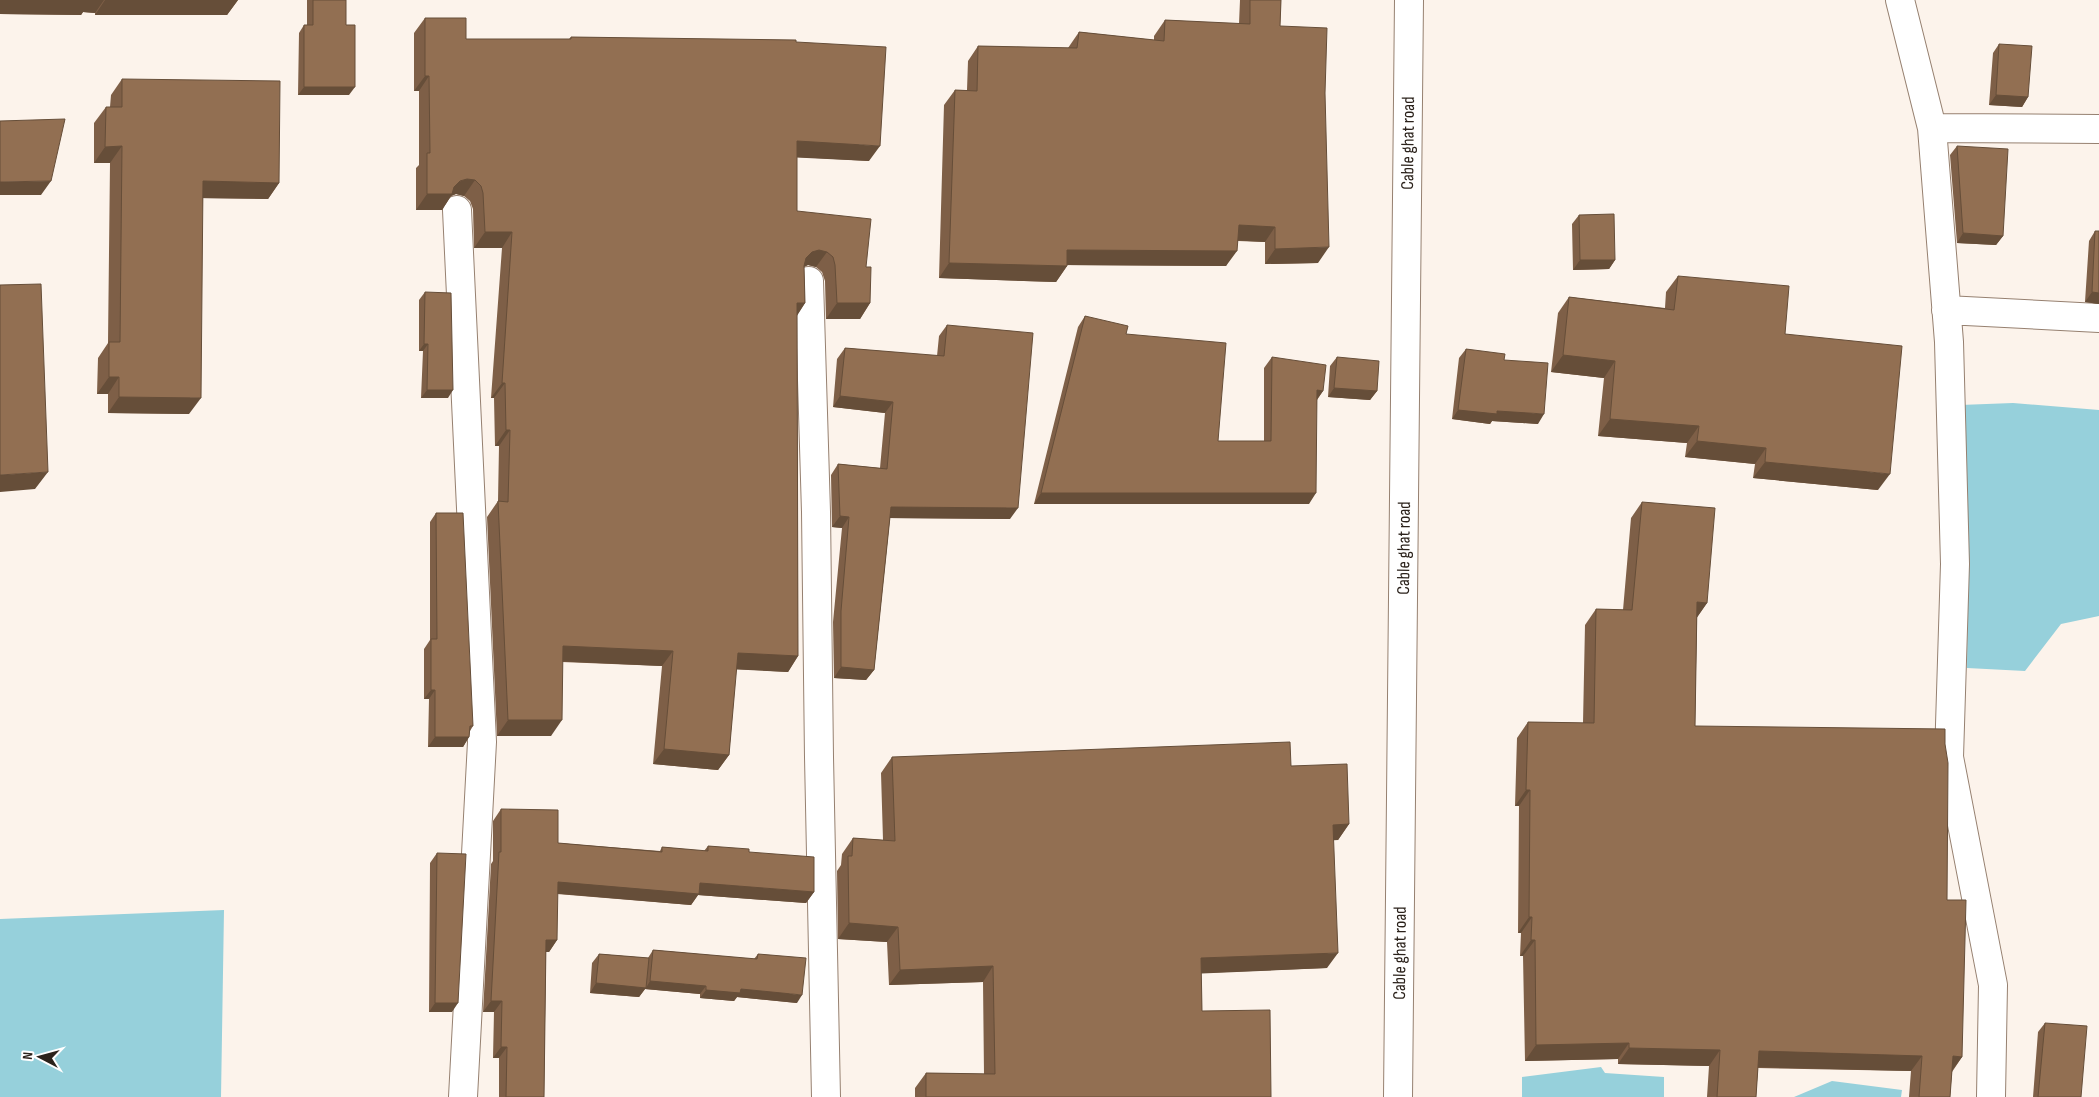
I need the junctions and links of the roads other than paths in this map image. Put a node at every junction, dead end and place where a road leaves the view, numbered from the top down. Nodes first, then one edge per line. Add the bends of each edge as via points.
1 (1410, 0) edge
2 (1418, 0) edge
3 (1900, 0) edge
4 (1932, 128) junction
5 (2099, 129) edge
6 (457, 210) edge
7 (809, 281) edge
8 (1946, 310) junction
9 (2099, 318) edge
10 (463, 1097) edge
11 (826, 1097) edge
12 (1398, 1097) edge
13 (1407, 1097) edge
14 (1991, 1097) edge

1 - 12 street, Cable ghat road
2 - 13 street, Cable ghat road
3 - 4 street
4 - 5 street
4 - 8 street
6 - 10 street via 482,742
7 - 11 street
8 - 9 street
8 - 14 street via 1954,564 1949,757 1994,985

